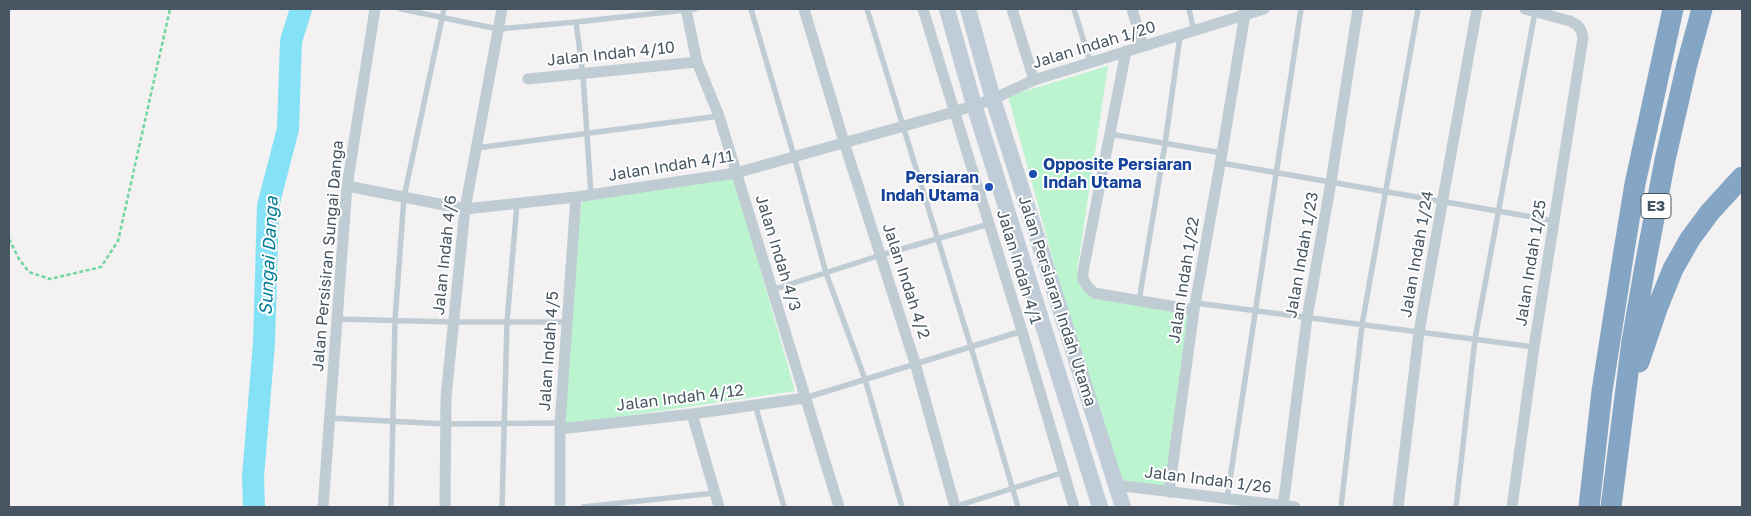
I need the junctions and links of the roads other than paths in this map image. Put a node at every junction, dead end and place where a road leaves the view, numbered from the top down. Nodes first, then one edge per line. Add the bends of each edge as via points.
1 (375, 9) edge
2 (401, 9) edge
3 (444, 9) edge
4 (502, 9) edge
5 (689, 9) edge
6 (751, 9) edge
7 (804, 9) edge
8 (867, 9) edge
9 (923, 9) edge
10 (947, 9) edge
11 (968, 9) edge
12 (1012, 9) edge
13 (1074, 9) edge
14 (1132, 9) edge
15 (1189, 9) edge
16 (1264, 9) edge
17 (1301, 9) edge
18 (1358, 9) edge
19 (1418, 9) edge
20 (1477, 9) edge
21 (1673, 9) edge
22 (1702, 9) edge
23 (1530, 10) edge
24 (1245, 12) edge
25 (442, 17) junction
26 (576, 22) junction
27 (498, 29) junction
28 (1194, 32) junction
29 (1180, 36) junction
30 (1143, 46) junction
31 (1126, 51) junction
32 (697, 62) junction
33 (1090, 62) junction
34 (582, 75) junction
35 (528, 79) dead end
36 (1034, 80) junction
37 (993, 99) junction
38 (974, 105) junction
39 (954, 112) junction
40 (719, 116) junction
41 (903, 126) junction
42 (587, 134) junction
43 (1110, 134) junction
44 (844, 142) junction
45 (1165, 144) junction
46 (476, 148) junction
47 (794, 156) junction
48 (1222, 158) junction
49 (1276, 172) junction
50 (736, 173) junction
51 (1742, 177) edge
52 (1331, 182) junction
53 (347, 186) junction
54 (1385, 191) junction
55 (591, 195) junction
56 (404, 197) junction
57 (576, 197) junction
58 (1443, 201) junction
59 (517, 204) junction
60 (465, 209) junction
61 (1498, 211) junction
62 (1555, 221) junction
63 (989, 224) junction
64 (936, 239) junction
65 (881, 255) junction
66 (826, 273) junction
67 (772, 290) junction
68 (1139, 300) junction
69 (1195, 307) junction
70 (1255, 311) junction
71 (1306, 318) junction
72 (337, 319) junction
73 (395, 320) junction
74 (453, 322) junction
75 (507, 322) junction
76 (567, 322) junction
77 (1362, 325) junction
78 (1022, 331) junction
79 (1420, 332) junction
80 (1476, 339) junction
81 (970, 347) junction
82 (1534, 347) junction
83 (915, 363) junction
84 (865, 379) junction
85 (805, 398) junction
86 (755, 404) junction
87 (1624, 406) junction
88 (692, 414) junction
89 (329, 418) junction
90 (393, 421) junction
91 (446, 424) junction
92 (506, 424) junction
93 (560, 426) junction
94 (1064, 472) junction
95 (1116, 486) junction
96 (1012, 488) junction
97 (1169, 492) junction
98 (715, 494) junction
99 (1226, 499) junction
100 (322, 507) edge
101 (391, 507) edge
102 (444, 507) edge
103 (502, 507) edge
104 (560, 507) edge
105 (583, 507) edge
106 (719, 507) edge
107 (784, 507) edge
108 (839, 507) edge
109 (902, 507) edge
110 (954, 507) edge
111 (1018, 507) edge
112 (1074, 507) edge
113 (1100, 507) edge
114 (1123, 507) edge
115 (1283, 507) edge
116 (1295, 507) edge
117 (1341, 507) edge
118 (1398, 507) edge
119 (1456, 507) edge
120 (1512, 507) edge
121 (1589, 507) edge
122 (1611, 507) edge

1 - 53 street, Jalan Persisiran Sungai Danga
2 - 25 lane
3 - 25 lane
4 - 27 street, Jalan Indah 4/6
5 - 26 lane
5 - 32 street, Jalan Indah 4/3
6 - 47 lane
7 - 44 street, Jalan Indah 4/2
8 - 41 lane
9 - 39 street, Jalan Indah 4/1
10 - 38 main road, Jalan Persiaran Indah Utama
11 - 37 main road, Jalan Persiaran Indah Utama
12 - 36 street
13 - 33 lane
14 - 30 street
15 - 28 lane
16 - 24 street, Jalan Indah 1/20
17 - 49 lane
18 - 52 street, Jalan Indah 1/23
19 - 54 lane
20 - 58 street, Jalan Indah 1/24
21 - 121 highway, E3 via 1624,248 1602,392
22 - 87 highway, E3 via 1663,170
23 - 61 lane
23 - 62 street, Jalan Indah 1/25 via 1570,21 1581,30 1583,38
24 - 28 street, Jalan Indah 1/20
24 - 48 street, Jalan Indah 1/22
25 - 27 lane
25 - 56 lane
26 - 27 lane
26 - 34 lane
27 - 46 street, Jalan Indah 4/6
28 - 29 street, Jalan Indah 1/20
29 - 30 street, Jalan Indah 1/20
29 - 45 lane
30 - 31 street, Jalan Indah 1/20
31 - 33 street, Jalan Indah 1/20
31 - 43 street
32 - 34 street, Jalan Indah 4/10
32 - 40 street, Jalan Indah 4/3
33 - 36 street, Jalan Indah 1/20
34 - 35 street, Jalan Indah 4/10
34 - 42 lane
36 - 37 street, Jalan Indah 1/20
37 - 38 street, Jalan Indah 4/11
37 - 95 main road, Jalan Persiaran Indah Utama
38 - 39 street, Jalan Indah 4/11
38 - 113 main road, Jalan Persiaran Indah Utama
39 - 41 street, Jalan Indah 4/11
39 - 63 street, Jalan Indah 4/1
40 - 42 lane
40 - 50 street, Jalan Indah 4/3
41 - 44 street, Jalan Indah 4/11
41 - 64 lane
42 - 46 lane
42 - 55 lane
43 - 45 lane
43 - 68 street via 1083,279 1094,293
44 - 47 street, Jalan Indah 4/11
44 - 65 street, Jalan Indah 4/2
45 - 48 lane
45 - 68 lane
46 - 60 street, Jalan Indah 4/6
47 - 50 street, Jalan Indah 4/11
47 - 66 lane
48 - 49 lane
48 - 69 street, Jalan Indah 1/22
49 - 52 lane
49 - 70 lane
50 - 55 street, Jalan Indah 4/11
50 - 67 street, Jalan Indah 4/3
51 - 87 highway via 1710,212 1673,270
52 - 54 lane
52 - 71 street, Jalan Indah 1/23
53 - 56 street, Jalan Indah 4/11
53 - 72 street, Jalan Persisiran Sungai Danga
54 - 58 lane
54 - 77 lane
55 - 57 street, Jalan Indah 4/11
56 - 60 street, Jalan Indah 4/11
56 - 73 lane
57 - 59 street, Jalan Indah 4/11
57 - 76 street, Jalan Indah 4/5
58 - 61 lane
58 - 79 street, Jalan Indah 1/24
59 - 60 street, Jalan Indah 4/11
59 - 75 lane
60 - 74 street, Jalan Indah 4/6
61 - 62 lane
61 - 80 lane
62 - 82 street, Jalan Indah 1/25
63 - 64 lane
63 - 78 street, Jalan Indah 4/1
64 - 65 lane
64 - 81 lane
65 - 66 lane
65 - 83 street, Jalan Indah 4/2
66 - 67 lane
66 - 84 lane
67 - 85 street, Jalan Indah 4/3
68 - 69 street
69 - 70 lane
69 - 97 street, Jalan Indah 1/22
70 - 71 lane
70 - 99 lane
71 - 77 lane
71 - 115 street, Jalan Indah 1/23
72 - 73 lane
72 - 89 street, Jalan Persisiran Sungai Danga
73 - 74 lane
73 - 90 lane
74 - 75 lane
74 - 91 street, Jalan Indah 4/6
75 - 76 lane
75 - 92 lane
76 - 93 street, Jalan Indah 4/5
77 - 79 lane
77 - 117 lane
78 - 81 lane
78 - 94 street, Jalan Indah 4/1
79 - 80 lane
79 - 118 street, Jalan Indah 1/24
80 - 82 lane
80 - 119 lane
81 - 83 lane
81 - 96 lane
82 - 120 street, Jalan Indah 1/25
83 - 84 lane
83 - 110 street, Jalan Indah 4/2
84 - 85 lane
84 - 109 lane
85 - 86 street, Jalan Indah 4/12
85 - 108 street, Jalan Indah 4/3
86 - 88 street, Jalan Indah 4/12
86 - 107 lane
87 - 122 highway, E3
88 - 93 street, Jalan Indah 4/12
88 - 98 street
89 - 90 lane
89 - 100 street, Jalan Persisiran Sungai Danga
90 - 91 lane
90 - 101 lane
91 - 92 lane
91 - 102 street, Jalan Indah 4/6
92 - 93 lane
92 - 103 lane
93 - 104 street, Jalan Indah 4/5
94 - 96 lane
94 - 112 street, Jalan Indah 4/1
95 - 97 street, Jalan Indah 1/26
95 - 114 main road, Jalan Persiaran Indah Utama
96 - 110 lane
96 - 111 lane
97 - 99 street, Jalan Indah 1/26
98 - 105 lane
98 - 106 street
99 - 115 street, Jalan Indah 1/26
115 - 116 street, Jalan Indah 1/26

